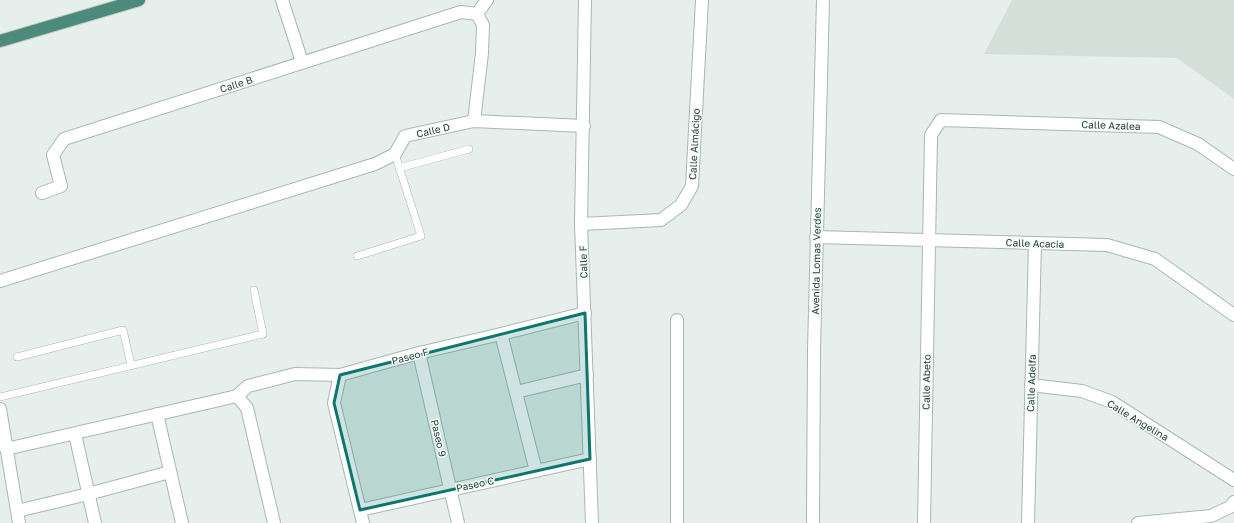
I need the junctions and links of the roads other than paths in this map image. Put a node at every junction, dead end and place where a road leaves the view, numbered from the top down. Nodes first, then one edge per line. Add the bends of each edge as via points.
1 (139, 0) edge
2 (282, 0) edge
3 (487, 0) edge
4 (585, 0) edge
5 (702, 0) edge
6 (822, 0) edge
7 (477, 14) junction
8 (0, 41) edge
9 (302, 62) junction
10 (474, 121) junction
11 (584, 126) junction
12 (469, 149) dead end
13 (395, 154) junction
14 (399, 168) junction
15 (1234, 169) edge
16 (42, 193) dead end
17 (581, 224) junction
18 (816, 237) junction
19 (928, 240) junction
20 (1035, 243) junction
21 (357, 256) dead end
22 (0, 281) edge
23 (254, 290) dead end
24 (585, 313) junction
25 (1234, 315) edge
26 (677, 320) dead end
27 (501, 334) junction
28 (419, 353) junction
29 (16, 356) dead end
30 (131, 365) junction
31 (340, 375) junction
32 (587, 375) junction
33 (1031, 385) junction
34 (516, 392) junction
35 (0, 396) edge
36 (236, 396) junction
37 (0, 409) edge
38 (157, 414) junction
39 (75, 434) junction
40 (6, 449) junction
41 (590, 459) junction
42 (536, 471) junction
43 (170, 472) junction
44 (1234, 480) edge
45 (451, 490) junction
46 (88, 494) junction
47 (1234, 502) edge
48 (360, 510) junction
49 (18, 517) edge
50 (95, 523) edge
51 (182, 523) edge
52 (272, 523) edge
53 (363, 523) edge
54 (458, 523) edge
55 (592, 523) edge
56 (677, 523) edge
57 (813, 523) edge
58 (924, 523) edge
59 (1028, 523) edge
60 (1138, 523) edge

1 - 8 highway
2 - 9 street
3 - 7 street
4 - 11 street, Calle F
5 - 17 street, Calle Almácigo via 692,186 681,205 660,220
6 - 18 street, Avenida Lomas Verdes
7 - 9 street, Calle B via 462,12
7 - 10 street via 483,25
9 - 16 street, Calle B via 64,139 53,155 61,186
10 - 11 street, Calle D
10 - 13 street, Calle D via 406,136
11 - 17 street, Calle F
12 - 14 lane
13 - 14 lane
13 - 22 street via 375,164
14 - 21 lane via 421,236
15 - 19 street, Calle Azalea via 1198,144 1159,127 941,120 930,135
17 - 24 street, Calle F
18 - 19 street, Calle Acacia
18 - 57 street, Avenida Lomas Verdes
19 - 20 street, Calle Acacia
19 - 58 street, Calle Abeto
20 - 25 street, Calle Acacia via 1107,245 1155,259
20 - 33 street, Calle Adelfa
23 - 30 lane via 263,334
24 - 27 street, Paseo F
24 - 32 street, Calle F
26 - 56 street
27 - 28 street, Paseo F
27 - 34 street
28 - 31 street, Paseo F
28 - 45 street, Paseo 9
29 - 30 lane via 123,330
30 - 35 lane
31 - 36 street, Paseo F via 295,374 248,386
31 - 48 street via 334,403
32 - 34 street
32 - 41 street, Calle F
33 - 44 street, Calle Angelina via 1082,391 1112,402
33 - 59 street, Calle Adelfa
34 - 42 street
36 - 38 street
36 - 52 street via 247,408
37 - 40 street
38 - 39 street
38 - 43 street
39 - 40 street
39 - 46 street
40 - 49 street
41 - 42 street, Paseo C
41 - 55 street, Calle F
42 - 45 street, Paseo C
43 - 46 street
43 - 51 street
45 - 48 street, Paseo C
45 - 54 street, Paseo 9
46 - 49 street
46 - 50 street
47 - 60 street via 1230,507 1211,516
48 - 53 street

